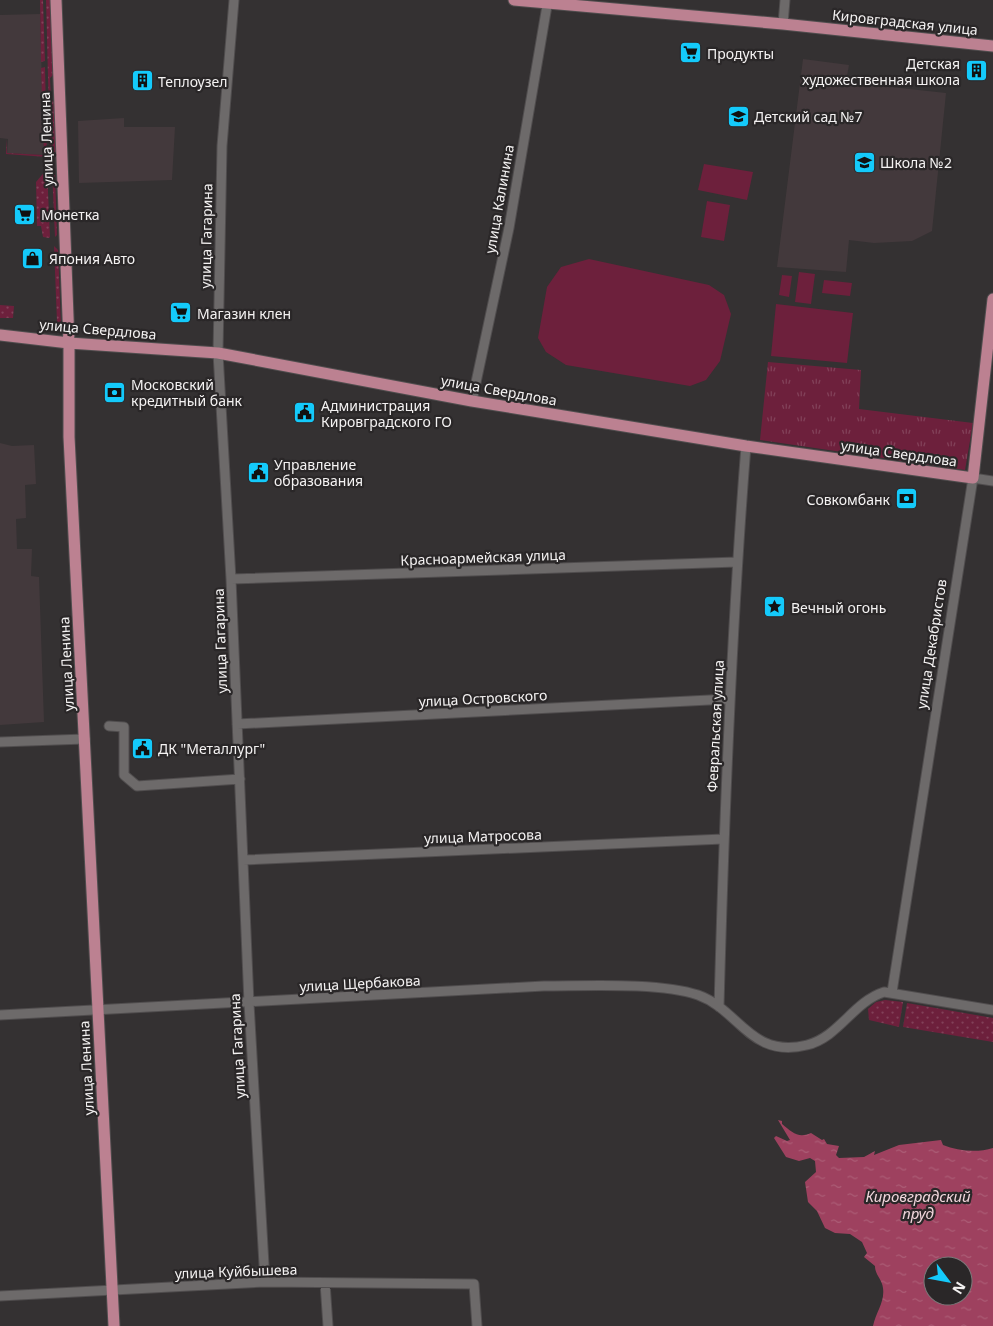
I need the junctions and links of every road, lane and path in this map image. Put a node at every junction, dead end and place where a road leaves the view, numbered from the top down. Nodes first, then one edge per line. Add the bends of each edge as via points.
1 (56, 0) edge
2 (234, 0) edge
3 (514, 0) edge
4 (785, 0) edge
5 (548, 1) edge
6 (783, 24) junction
7 (993, 46) edge
8 (993, 299) edge
9 (0, 335) edge
10 (69, 344) junction
11 (218, 354) junction
12 (472, 401) junction
13 (746, 446) junction
14 (973, 478) junction
15 (993, 481) edge
16 (737, 562) junction
17 (231, 579) junction
18 (729, 699) junction
19 (237, 724) junction
20 (108, 726) dead end
21 (84, 739) junction
22 (0, 742) edge
23 (240, 779) junction
24 (723, 839) junction
25 (243, 860) junction
26 (892, 992) junction
27 (249, 1003) junction
28 (719, 1007) junction
29 (97, 1009) junction
30 (993, 1010) edge
31 (0, 1015) edge
32 (265, 1282) junction
33 (325, 1283) junction
34 (112, 1289) junction
35 (0, 1296) edge
36 (114, 1326) edge
37 (328, 1326) edge
38 (477, 1326) edge

1 - 10 main road, улица Ленина
2 - 11 street, улица Гагарина via 222,146
3 - 5 main road, Кировградская улица
4 - 6 street
5 - 6 main road, Кировградская улица
5 - 12 street, улица Калинина via 509,228
6 - 7 main road, Кировградская улица
8 - 14 main road, улица Декабристов
9 - 10 main road, улица Свердлова
10 - 11 main road, улица Свердлова
10 - 21 main road, улица Ленина via 69,437
11 - 12 main road, улица Свердлова
11 - 17 street, улица Гагарина
12 - 13 main road, улица Свердлова
13 - 14 main road, улица Свердлова
13 - 16 street, Февральская улица
14 - 15 street, улица Свердлова
14 - 26 street, улица Декабристов
16 - 17 street, Красноармейская улица
16 - 18 street, Февральская улица
17 - 19 street, улица Гагарина
18 - 19 street, улица Островского
18 - 24 street, Февральская улица
19 - 23 street, улица Гагарина
20 - 23 street via 124,727 124,775 137,786
21 - 22 street
21 - 29 main road, улица Ленина
23 - 25 street, улица Гагарина
24 - 25 street, улица Матросова
24 - 28 street, Февральская улица
25 - 27 street, улица Гагарина
26 - 28 street, улица Щербакова via 869,999 833,1033 818,1042 798,1047 776,1046 761,1041
26 - 30 street
27 - 28 street, улица Щербакова via 560,986 684,992
27 - 29 street, улица Щербакова
27 - 32 street, улица Гагарина
29 - 31 street, улица Щербакова
29 - 34 main road, улица Ленина
32 - 33 street, улица Куйбышева
32 - 34 street, улица Куйбышева
33 - 37 street
33 - 38 street, улица Куйбышева via 474,1284
34 - 35 street, улица Куйбышева
34 - 36 main road, улица Ленина

